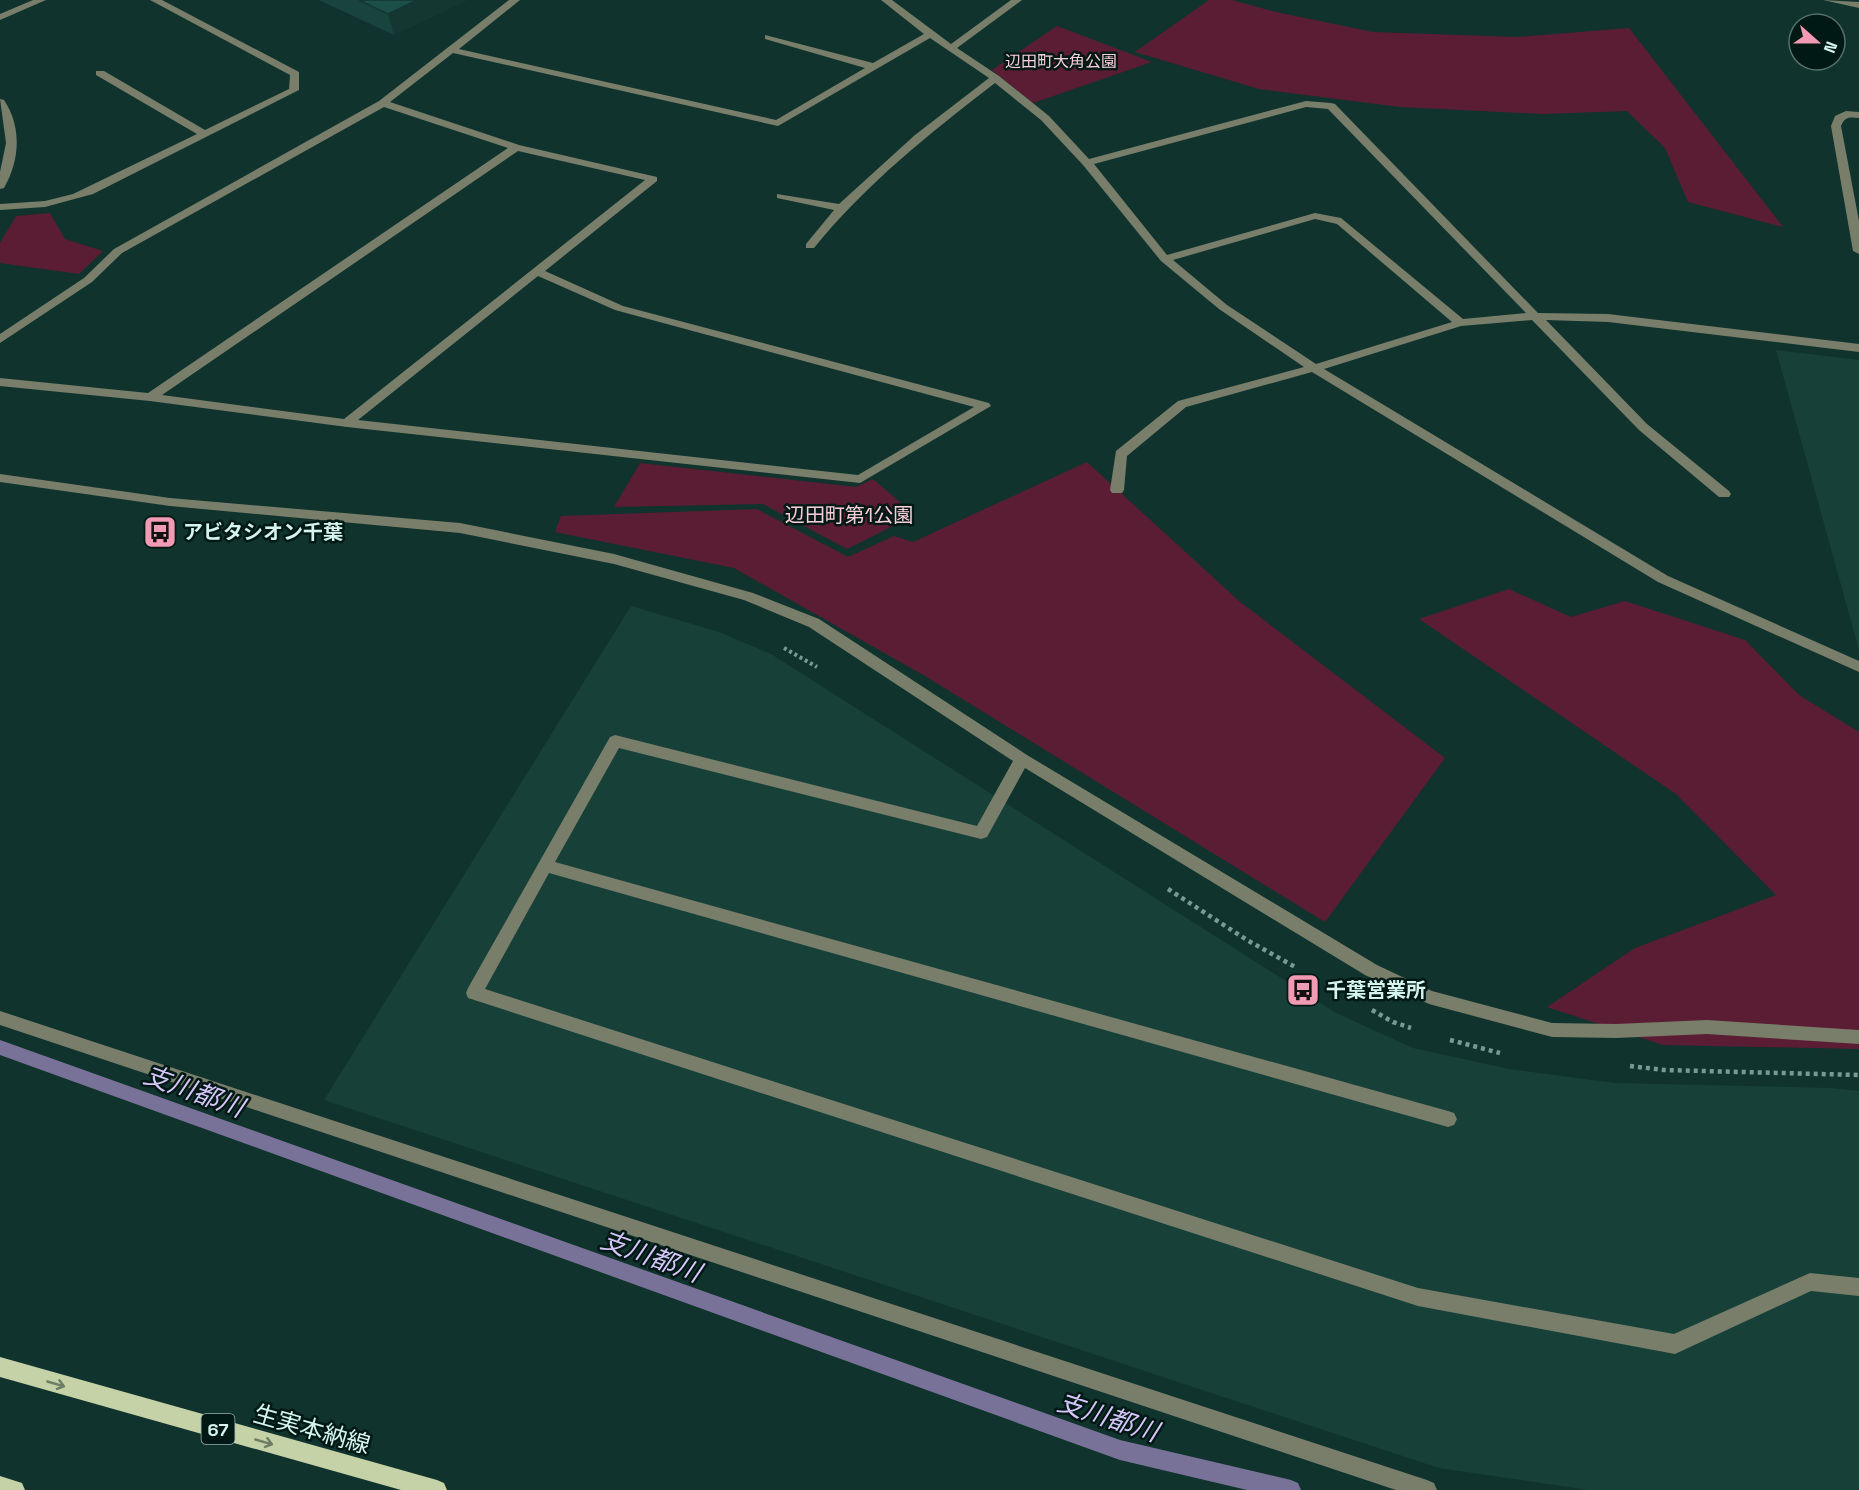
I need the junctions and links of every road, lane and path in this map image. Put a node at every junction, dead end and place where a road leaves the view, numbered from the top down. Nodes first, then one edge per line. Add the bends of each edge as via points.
1 (41, 0) edge
2 (155, 0) edge
3 (515, 0) edge
4 (886, 0) edge
5 (1017, 0) edge
6 (1828, 0) edge
7 (1859, 5) edge
8 (0, 17) edge
9 (930, 34) junction
10 (768, 37) dead end
11 (951, 48) junction
12 (451, 50) junction
13 (874, 67) junction
14 (100, 73) dead end
15 (995, 78) junction
16 (0, 102) edge
17 (383, 103) junction
18 (1859, 115) edge
19 (205, 135) junction
20 (516, 147) junction
21 (1087, 163) junction
22 (0, 186) edge
23 (781, 196) dead end
24 (0, 207) edge
25 (841, 208) junction
26 (810, 246) dead end
27 (1859, 251) edge
28 (1165, 259) junction
29 (539, 272) junction
30 (1534, 316) junction
31 (1460, 323) junction
32 (0, 339) edge
33 (1859, 348) edge
34 (1314, 368) junction
35 (0, 382) edge
36 (150, 397) junction
37 (347, 423) junction
38 (0, 478) edge
39 (1117, 490) dead end
40 (1724, 494) dead end
41 (783, 647) dead end
42 (1859, 667) edge
43 (821, 670) dead end
44 (1022, 759) junction
45 (545, 866) junction
46 (1158, 883) dead end
47 (1299, 969) dead end
48 (1362, 1004) dead end
49 (0, 1018) edge
50 (1414, 1029) dead end
51 (1859, 1037) edge
52 (1445, 1038) dead end
53 (1510, 1054) dead end
54 (1629, 1066) dead end
55 (1859, 1075) edge
56 (1448, 1119) dead end
57 (1859, 1287) edge
58 (0, 1367) edge
59 (0, 1486) edge
60 (15, 1490) edge
61 (437, 1490) edge
62 (1427, 1490) edge

1 - 8 street
2 - 19 street via 296,74 294,90
3 - 12 street
4 - 9 street
5 - 11 street
6 - 7 street
9 - 11 street
9 - 13 street
10 - 13 street
11 - 15 street
12 - 13 street via 778,123
12 - 17 street
14 - 19 street
15 - 21 street via 1045,118
15 - 25 street via 919,137
16 - 22 street via 13,132
17 - 20 street
17 - 32 street via 118,251 88,280
18 - 27 street via 1846,114 1836,126
19 - 24 street via 64,202
20 - 29 street via 653,179
20 - 36 street
21 - 28 street
21 - 30 street via 1306,104 1331,106
23 - 25 street
25 - 26 street
28 - 31 street via 1315,216 1341,221
28 - 34 street via 1223,307
29 - 37 street
29 - 37 street via 619,308 985,406 860,479
30 - 31 street
30 - 33 street via 1608,318
30 - 40 street via 1643,427
31 - 34 street
34 - 39 street via 1182,405 1121,454
34 - 42 street via 1663,579
35 - 36 street
36 - 37 street
38 - 44 street via 170,502 460,528 614,560 748,596 814,623
41 - 43 path
44 - 45 street via 981,834 615,741
44 - 51 street via 1371,970 1429,997 1552,1030 1707,1027
45 - 56 street
45 - 57 street via 474,993 1418,1298 1675,1344 1810,1282
46 - 47 path
48 - 50 path
49 - 62 street
52 - 53 path via 1486,1052
54 - 55 path
58 -> 61 main road, 生実本納線 / 67
59 - 60 main road

